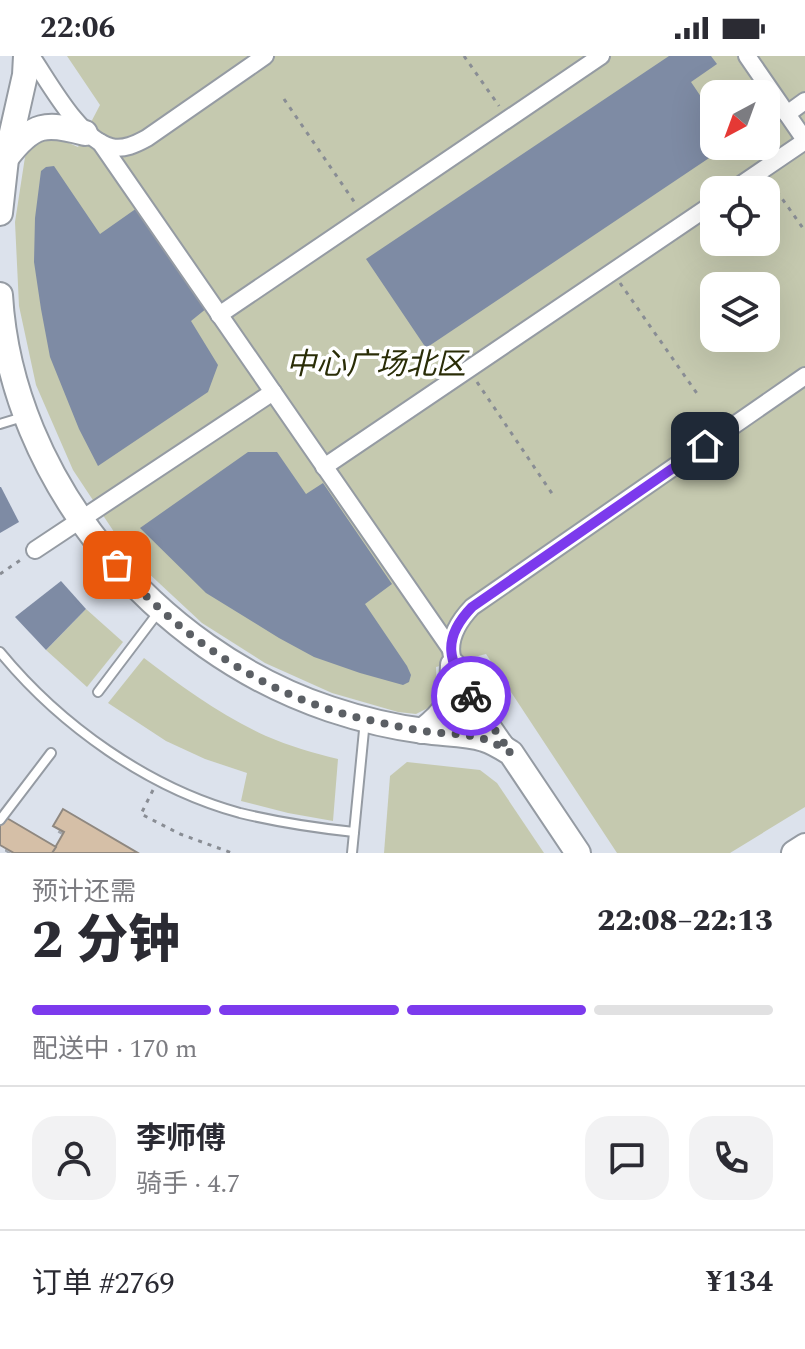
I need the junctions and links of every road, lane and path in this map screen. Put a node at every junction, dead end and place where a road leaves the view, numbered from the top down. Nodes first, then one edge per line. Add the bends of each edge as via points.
1 (28, 56) edge
2 (265, 56) edge
3 (464, 56) edge
4 (601, 56) edge
5 (747, 56) edge
6 (284, 99) dead end
7 (805, 101) edge
8 (787, 114) junction
9 (508, 119) junction
10 (93, 138) junction
11 (805, 141) edge
12 (6, 159) junction
13 (762, 170) junction
14 (753, 176) edge
15 (0, 201) edge
16 (700, 212) edge
17 (364, 217) junction
18 (805, 231) edge
19 (613, 271) junction
20 (0, 295) edge
21 (219, 315) junction
22 (468, 369) junction
23 (805, 376) edge
24 (273, 392) junction
25 (698, 395) dead end
26 (27, 416) junction
27 (0, 424) edge
28 (324, 467) junction
29 (553, 495) dead end
30 (82, 519) junction
31 (35, 550) joint
32 (0, 574) edge
33 (160, 610) junction
34 (0, 652) edge
35 (452, 657) junction
36 (98, 692) dead end
37 (365, 720) junction
38 (422, 731) junction
39 (51, 753) dead end
40 (511, 753) junction
41 (159, 780) junction
42 (0, 820) edge
43 (354, 832) junction
44 (805, 846) edge
45 (232, 853) edge
46 (352, 853) edge
47 (578, 853) edge
48 (794, 853) edge

1 - 10 street
1 - 12 street
2 - 10 street via 135,145 111,147
3 - 9 path
4 - 9 street
5 - 8 street
6 - 17 path
7 - 8 street
8 - 11 street
9 - 17 street
10 - 12 street via 46,126 19,142
10 - 21 street
11 - 13 street
12 - 15 street
13 - 14 street
13 - 18 path
16 - 19 street
17 - 21 street
19 - 22 street
19 - 25 path
20 - 26 street via 9,361
21 - 24 street
22 - 28 street
22 - 29 path
23 - 35 street via 472,607 453,634
24 - 28 street
24 - 30 street
26 - 27 lane
26 - 30 street
28 - 35 street
30 - 31 street
30 - 33 street
31 - 32 path
33 - 36 lane
33 - 37 street via 258,678
34 - 41 lane via 93,741
35 - 38 street via 449,701
35 - 40 street via 463,684
37 - 38 street
37 - 43 lane
38 - 40 street via 482,738
39 - 42 lane
40 - 47 street
41 - 43 lane via 239,812
41 - 45 path via 141,814
43 - 46 lane
44 - 48 street

